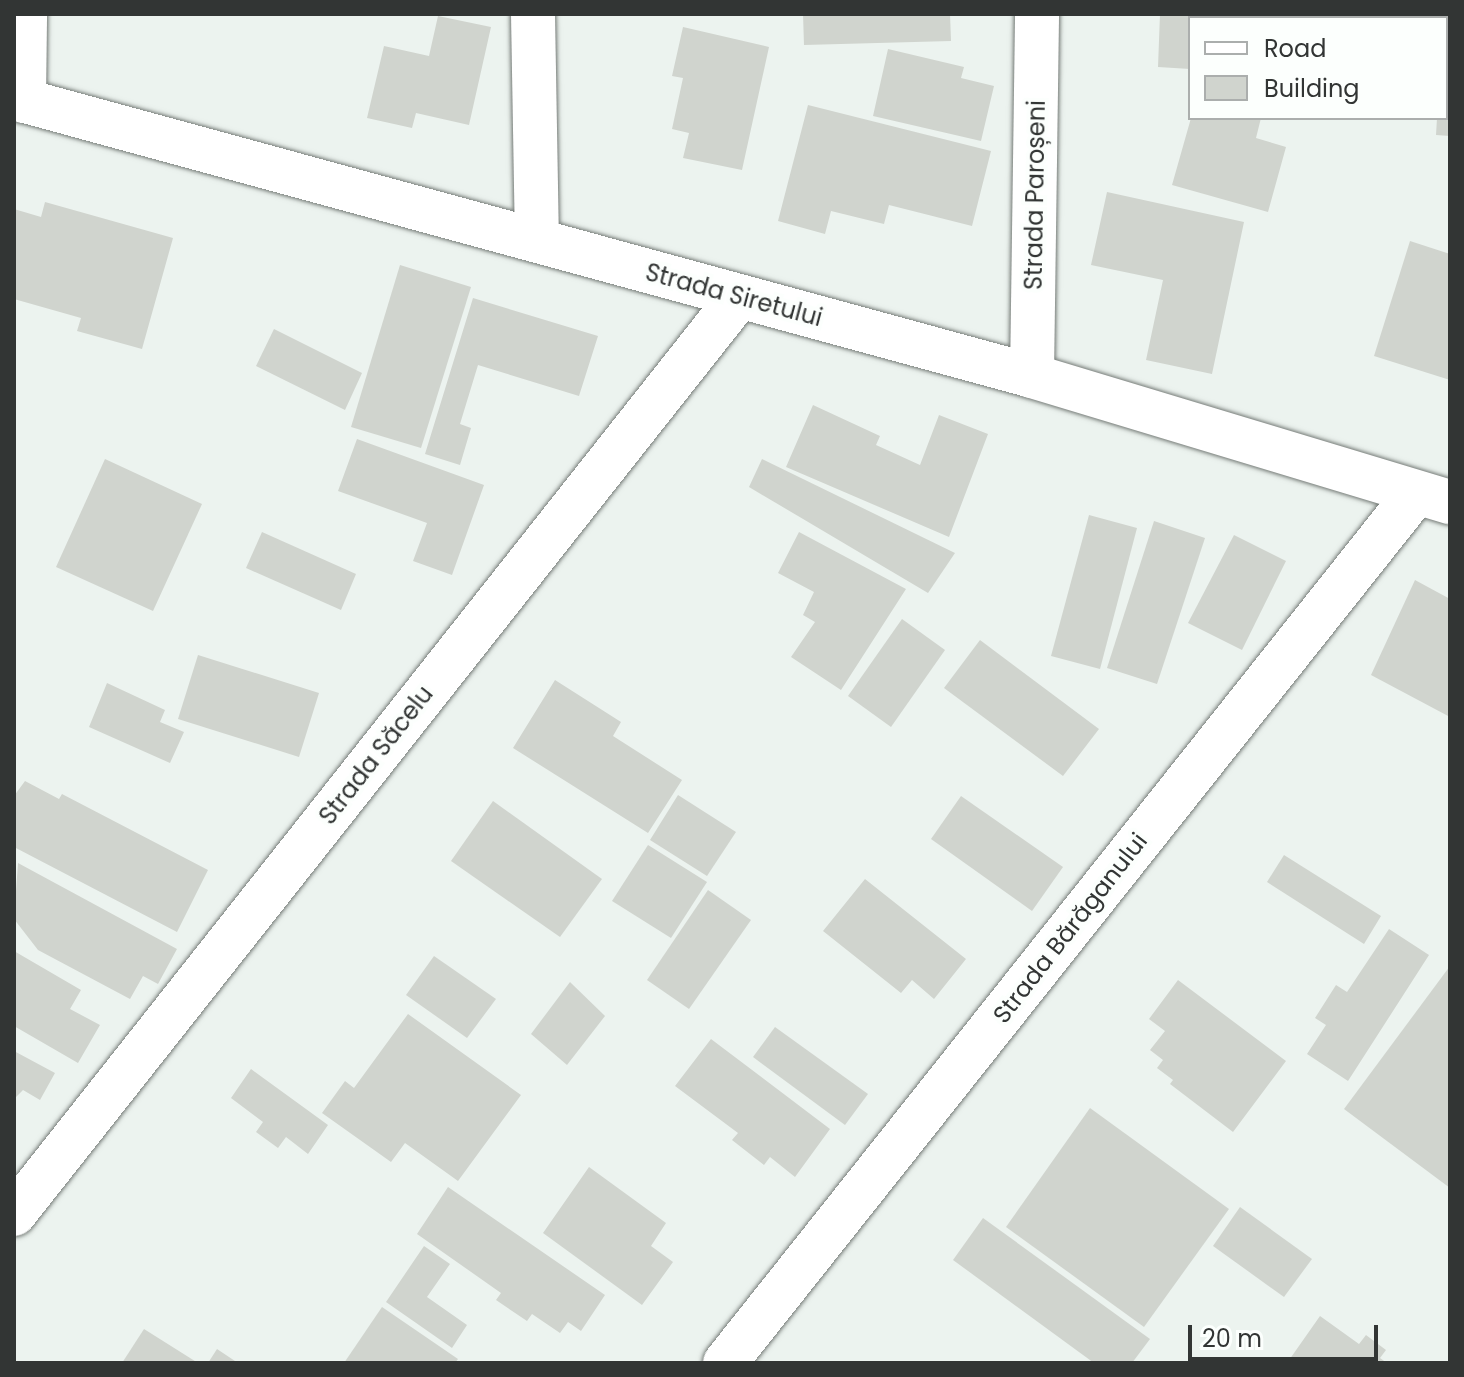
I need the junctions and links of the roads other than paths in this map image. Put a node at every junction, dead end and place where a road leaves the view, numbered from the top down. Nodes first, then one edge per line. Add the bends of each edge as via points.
1 (25, 14) edge
2 (533, 14) edge
3 (1037, 14) edge
4 (19, 100) edge
5 (537, 240) junction
6 (739, 297) junction
7 (1032, 376) junction
8 (1433, 498) edge
9 (14, 1214) edge
10 (725, 1363) edge

1 - 4 street
2 - 5 street
3 - 7 street, Strada Paroșeni
4 - 5 street, Strada Siretului
5 - 6 street, Strada Siretului
6 - 7 street, Strada Siretului
6 - 9 street, Strada Săcelu
7 - 8 street, Strada Siretului
8 - 10 street, Strada Bărăganului

